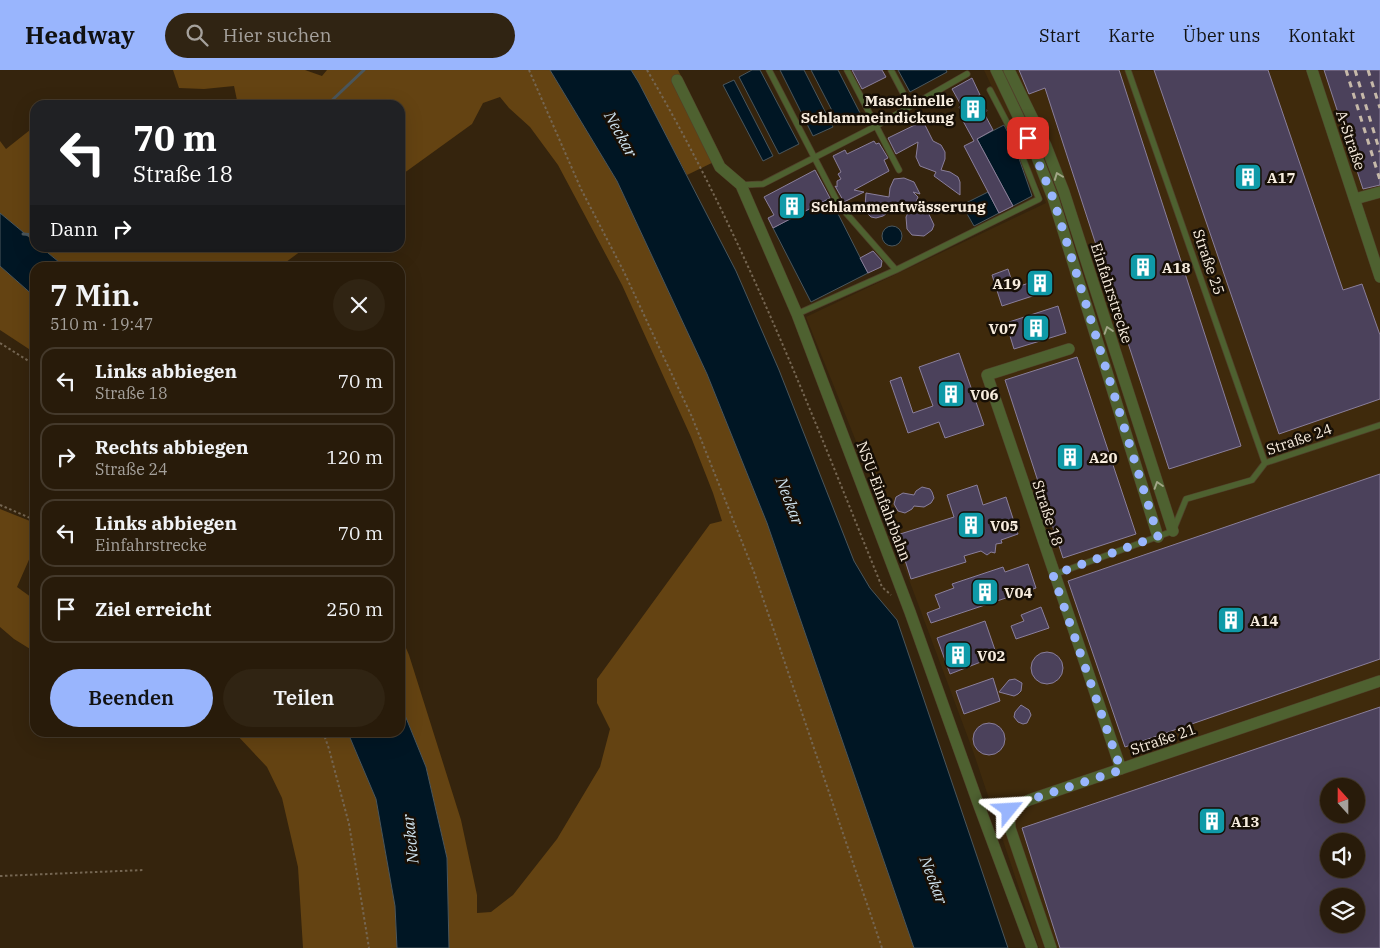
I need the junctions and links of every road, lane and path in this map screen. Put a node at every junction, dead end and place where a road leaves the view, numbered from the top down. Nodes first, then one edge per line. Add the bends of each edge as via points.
1 (529, 70) edge
2 (647, 70) edge
3 (769, 70) edge
4 (847, 70) edge
5 (891, 70) edge
6 (996, 70) edge
7 (1009, 70) edge
8 (1128, 70) edge
9 (1312, 70) edge
10 (967, 74) dead end
11 (676, 80) dead end
12 (990, 90) dead end
13 (910, 106) junction
14 (876, 126) junction
15 (814, 157) junction
16 (899, 170) dead end
17 (741, 185) junction
18 (1380, 192) edge
19 (1355, 199) junction
20 (896, 270) junction
21 (1380, 277) edge
22 (797, 314) junction
23 (0, 343) edge
24 (1068, 349) dead end
25 (30, 362) edge
26 (1380, 425) edge
27 (1265, 463) junction
28 (0, 505) edge
29 (30, 518) edge
30 (1173, 531) junction
31 (1158, 536) junction
32 (1053, 575) junction
33 (896, 599) dead end
34 (1380, 681) edge
35 (324, 737) edge
36 (1121, 770) junction
37 (144, 870) dead end
38 (0, 876) edge
39 (369, 948) edge
40 (882, 948) edge
41 (1032, 948) edge
42 (1050, 948) edge

1 - 40 path via 581,189 692,417 754,572
2 - 33 path via 707,181 749,268 882,587
3 - 15 lane
4 - 14 lane
5 - 13 lane
6 - 31 street, Einfahrstrecke via 1053,198
30 -> 7 street, Einfahrstrecke via 1064,192
8 - 27 lane, Straße 25
9 - 19 street, A-Straße
10 - 13 lane
11 - 17 street, NSU-Einfahrbahn via 720,166
12 - 20 lane via 1014,136 1039,199
13 - 14 lane
14 - 15 lane
14 - 16 lane
15 - 17 lane via 763,184
15 - 20 lane via 839,205
17 - 22 street, NSU-Einfahrbahn
18 - 19 street
19 - 21 street, A-Straße
20 - 22 lane
22 - 41 street, NSU-Einfahrbahn via 907,603
23 - 25 path
24 - 32 street, Straße 18 via 987,375
26 - 27 lane, Straße 24
27 - 30 lane, Straße 24 via 1252,480 1186,499
28 - 29 path
30 - 31 lane
31 - 32 lane
32 - 36 street, Straße 18
34 - 36 street, Straße 21
35 - 39 path via 348,824
36 - 42 street, Straße 21 via 1029,800 1009,810 1010,828
37 - 38 path

